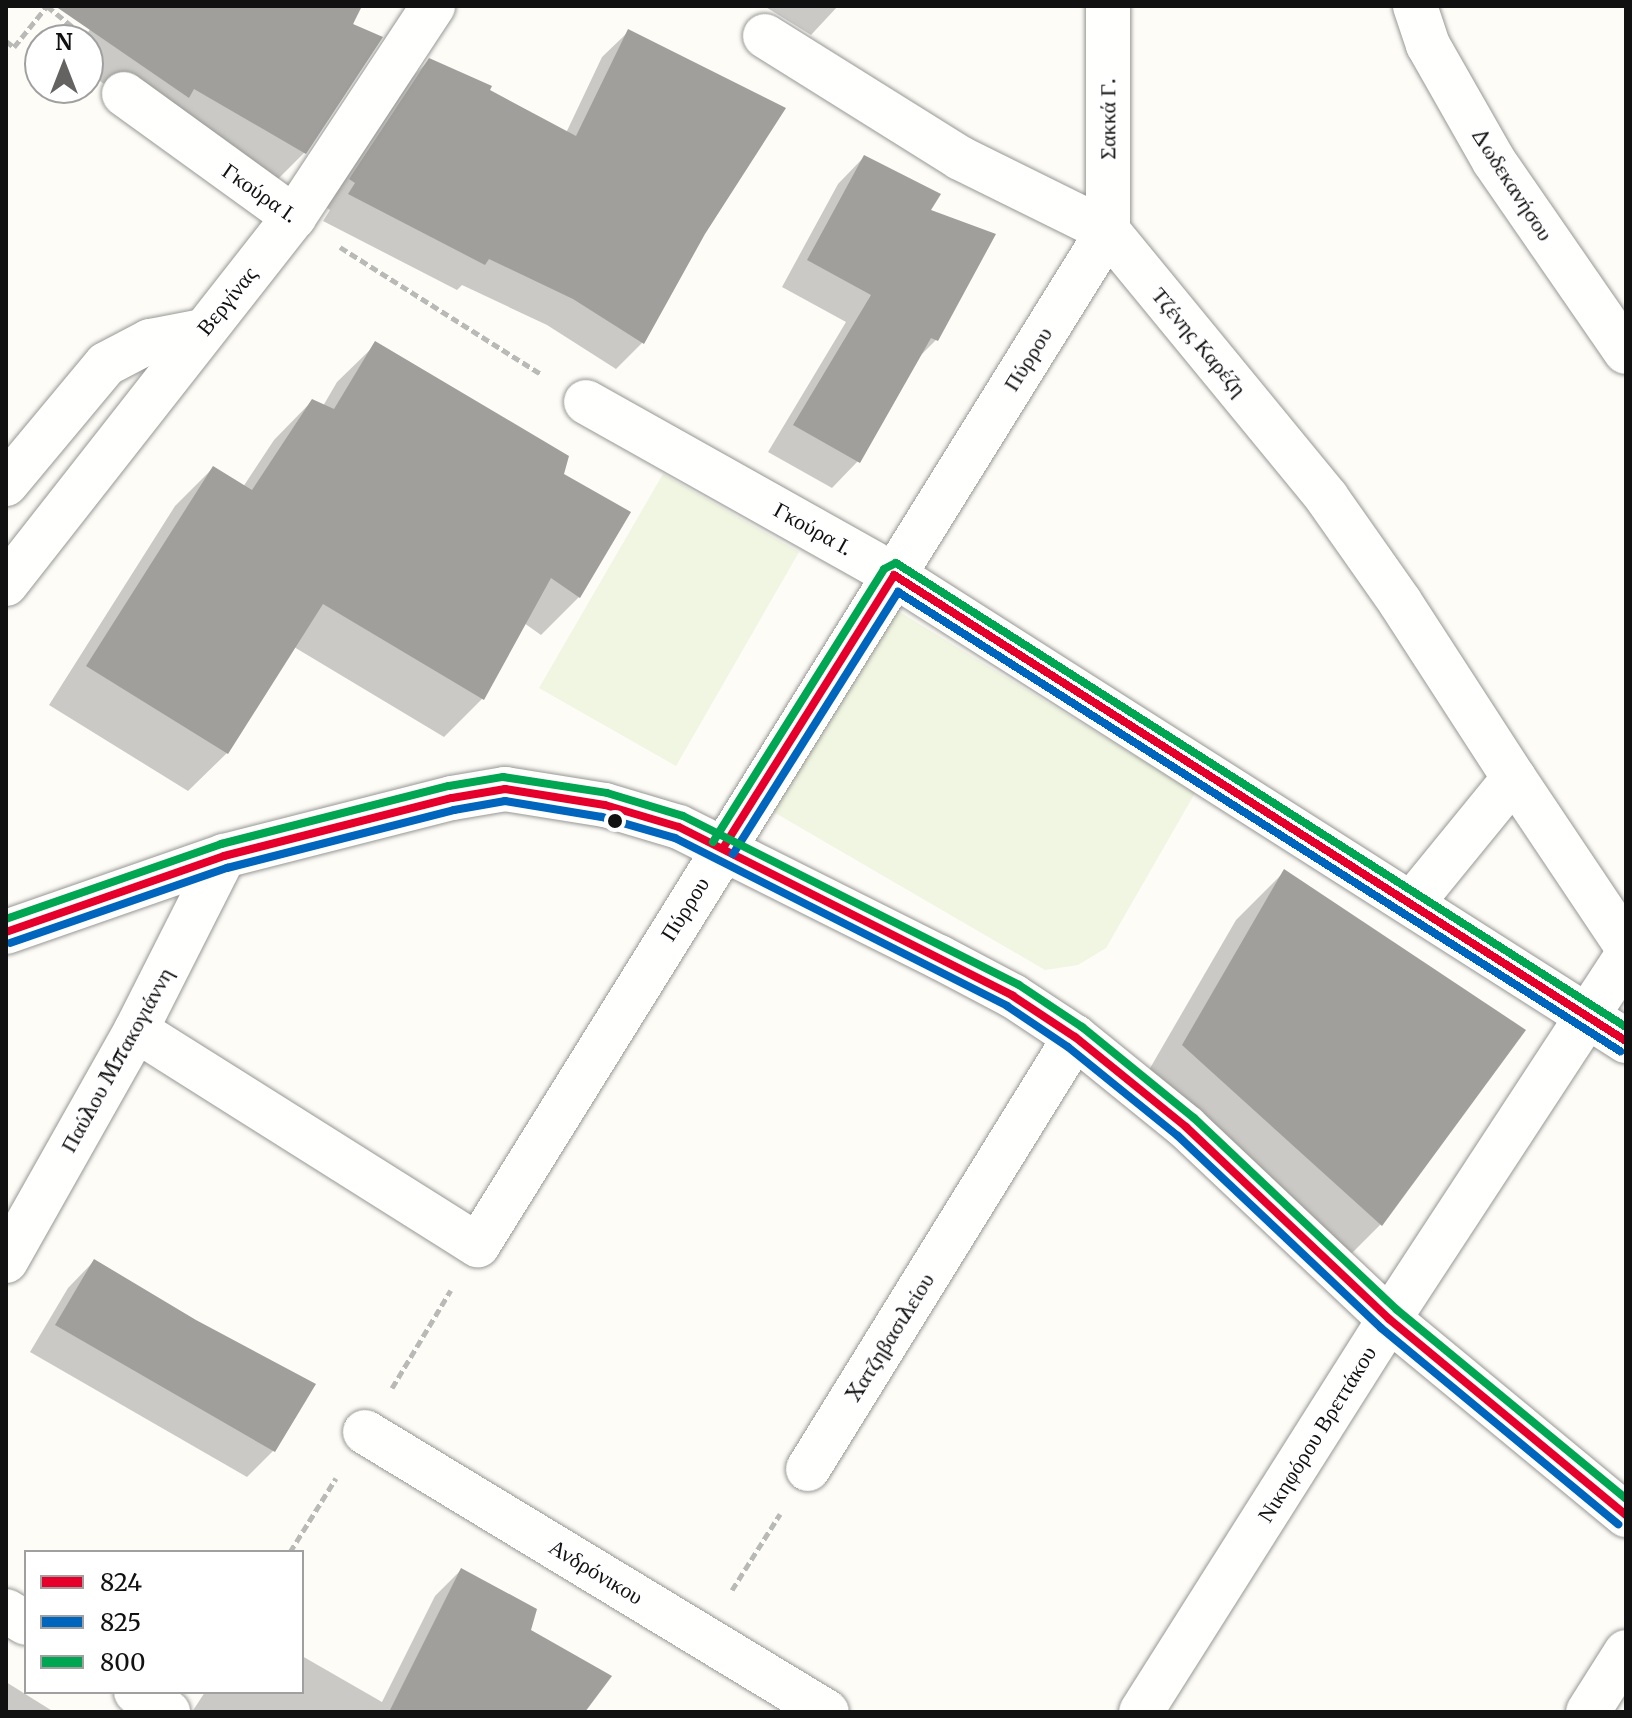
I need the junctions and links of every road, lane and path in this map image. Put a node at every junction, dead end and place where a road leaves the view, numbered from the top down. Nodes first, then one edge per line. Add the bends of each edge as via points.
1 (433, 6) edge
2 (1108, 6) edge
3 (1415, 6) edge
4 (33, 24) edge
5 (70, 24) edge
6 (24, 35) edge
7 (765, 36) dead end
8 (6, 41) edge
9 (124, 94) dead end
10 (294, 217) junction
11 (1108, 231) junction
12 (203, 331) junction
13 (1626, 352) edge
14 (586, 402) joint
15 (6, 484) edge
16 (894, 575) junction
17 (6, 584) edge
18 (1514, 778) junction
19 (723, 848) junction
20 (224, 856) junction
21 (1412, 903) junction
22 (6, 932) edge
23 (1626, 945) edge
24 (1626, 957) edge
25 (1585, 1016) junction
26 (136, 1030) junction
27 (1075, 1037) junction
28 (1626, 1041) edge
29 (6, 1261) edge
30 (1389, 1319) junction
31 (365, 1432) dead end
32 (808, 1469) joint
33 (1626, 1515) edge
34 (6, 1611) edge
35 (24, 1622) edge
36 (703, 1636) junction
37 (1626, 1652) edge
38 (139, 1694) edge
39 (168, 1712) edge
40 (827, 1712) edge
41 (1141, 1712) edge
42 (1588, 1712) edge

1 - 10 street, Βεργίνας
2 - 11 street, Σακκά Γ.
3 - 13 street, Δωδεκανήσου via 1428,45 1494,161
4 - 5 path via 47,6
6 - 8 path via 14,47
7 - 11 street, Τζένης Καρέζη via 960,158
9 - 10 street, Γκούρα Ι.
10 - 12 street, Βεργίνας
10 - 14 path, Γκούρα Ι.
11 - 16 street, Πύρρου
11 - 18 street, Τζένης Καρέζη via 1327,498
12 - 15 street via 150,341 106,364
12 - 17 street, Βεργίνας
14 - 16 street, Γκούρα Ι.
16 - 19 street, Πύρρου
16 - 21 street, Γκούρα Ι.
18 - 21 street
18 - 23 street, Τζένης Καρέζη
19 - 20 street via 679,827 605,805 505,789
19 - 26 street, Πύρρου via 478,1245
19 - 27 street via 1013,996
20 - 22 street
20 - 26 street, Παύλου Μπακογιάννη
21 - 25 street, Γκούρα Ι.
24 - 25 street, Νικηφόρου Βρεττάκου
25 - 28 street, Γκούρα Ι.
25 - 30 street, Νικηφόρου Βρεττάκου
26 - 29 street, Παύλου Μπακογιάννη
27 - 30 street via 1186,1127
27 - 32 street, Χατζηβασιλείου
30 - 33 street
30 - 41 street, Νικηφόρου Βρεττάκου
31 - 36 street, Ανδρόνικου
32 - 36 path
34 - 35 street
36 - 40 street, Ανδρόνικου
37 - 42 street
38 - 39 street

